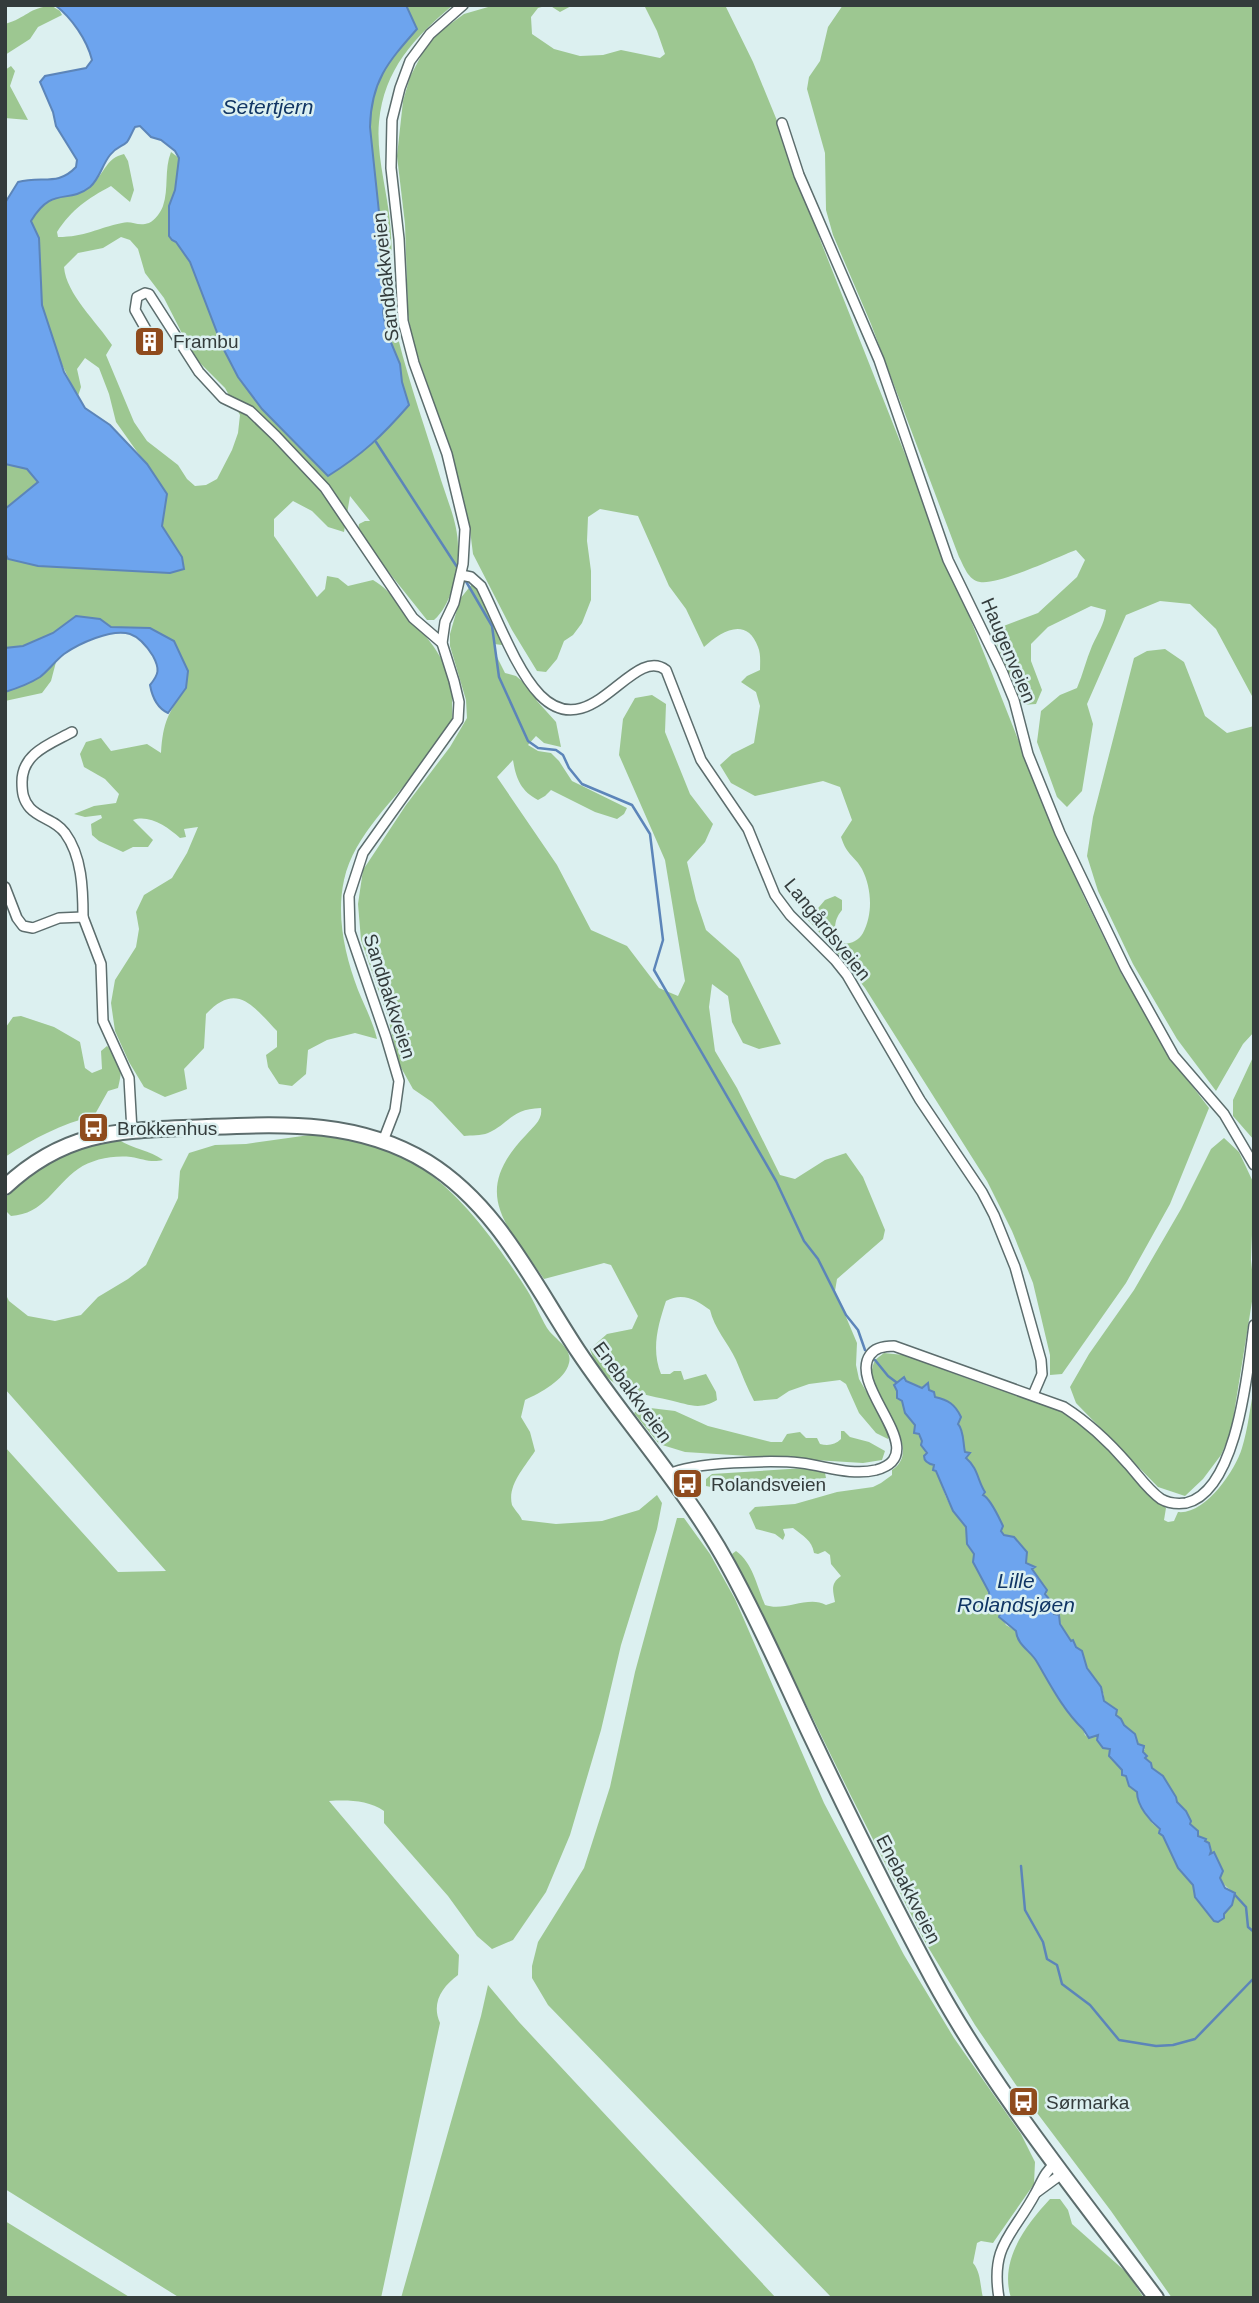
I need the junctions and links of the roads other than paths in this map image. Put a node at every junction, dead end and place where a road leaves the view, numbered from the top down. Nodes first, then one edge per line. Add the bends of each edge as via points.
1 (463, 5) edge
2 (782, 123) dead end
3 (148, 333) dead end
4 (461, 575) junction
5 (442, 643) junction
6 (72, 732) dead end
7 (5, 887) edge
8 (83, 917) junction
9 (132, 1131) junction
10 (383, 1141) junction
11 (1254, 1165) edge
12 (5, 1187) edge
13 (1254, 1325) edge
14 (1033, 1395) junction
15 (669, 1474) junction
16 (1060, 2168) junction
17 (999, 2298) edge
18 (1156, 2298) edge

1 - 4 street, Sandbakkveien via 430,34 410,61 392,120 391,168 403,321 453,479 464,529
2 - 11 street, Haugenveien via 799,175 879,360 948,560 1002,671 1060,833 1125,968 1174,1056 1224,1114
3 - 5 street via 135,310 137,297 145,293 199,372 223,398 250,411 325,488 413,618
4 - 5 street, Sandbakkveien
4 - 14 street, Langårdsveien via 481,586 528,680 555,706 580,709 649,667 666,670 701,760 748,829 775,895 847,975 994,1215 1015,1267 1041,1360 1042,1374
5 - 10 street, Sandbakkveien via 459,702 457,720 363,853 349,895 350,933 399,1081 395,1110
6 - 8 street via 30,757 22,774 22,794 28,806 66,833 83,886
7 - 8 street via 23,926
8 - 9 street via 101,964 103,1021 129,1079
9 - 10 main road, Enebakkveien via 295,1124 344,1129
9 - 12 main road, Enebakkveien via 96,1135 65,1146
10 - 15 main road, Enebakkveien via 440,1171 490,1218 592,1371
13 - 14 street via 1235,1436 1215,1479 1189,1502 1159,1497 1086,1422
14 - 15 street via 899,1347 881,1347 868,1358 866,1374 895,1436 896,1453 888,1464 855,1472 773,1462 690,1467
15 - 16 main road, Enebakkveien via 727,1563 943,1996
16 - 17 street via 1036,2193 1001,2249
16 - 18 main road, Enebakkveien

